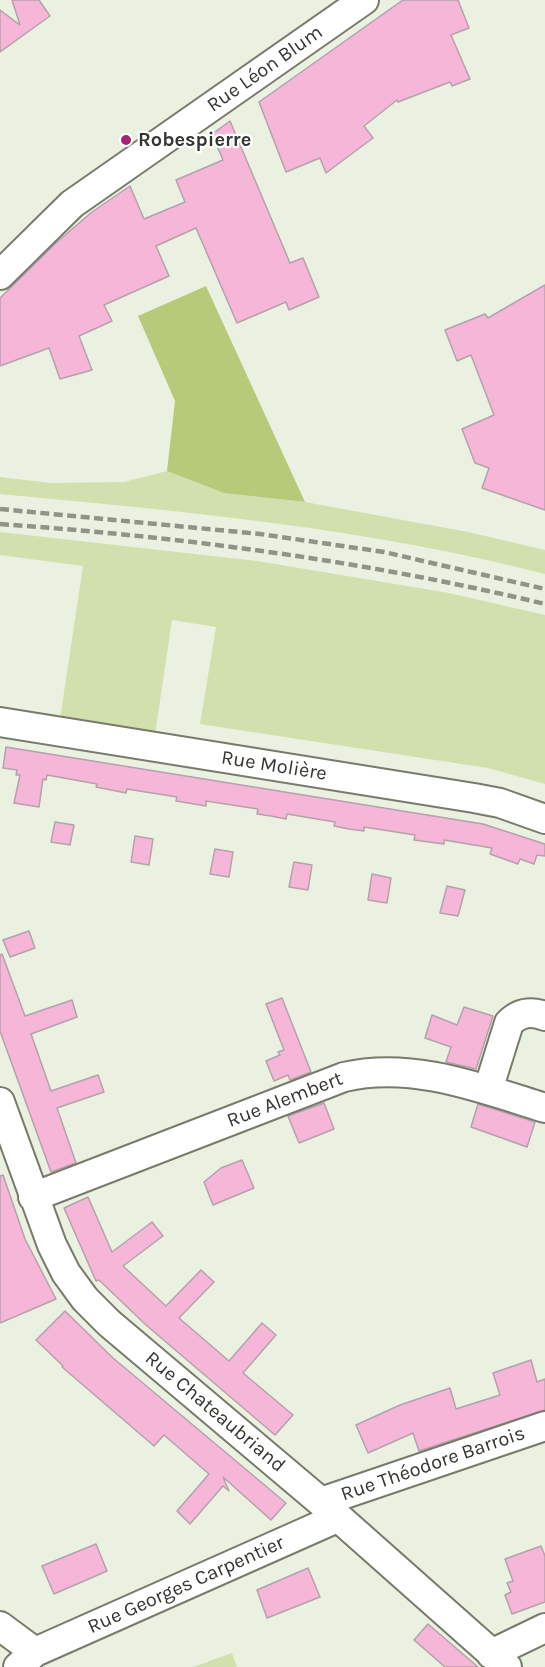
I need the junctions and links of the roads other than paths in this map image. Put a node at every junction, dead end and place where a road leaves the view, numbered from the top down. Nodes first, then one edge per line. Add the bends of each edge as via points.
1 (364, 0) edge
2 (0, 275) edge
3 (0, 722) edge
4 (545, 819) edge
5 (545, 1016) edge
6 (488, 1090) junction
7 (0, 1102) edge
8 (545, 1108) edge
9 (33, 1197) junction
10 (545, 1426) edge
11 (329, 1510) junction
12 (0, 1626) edge
13 (545, 1628) edge
14 (26, 1659) edge
15 (499, 1660) edge

1 - 2 street, Rue Léon Blum via 72,204
3 - 4 street, Rue Molière via 474,798
5 - 6 street via 526,1013 509,1023
6 - 8 street, Rue Alembert
6 - 9 street, Rue Alembert via 413,1073 353,1075
7 - 9 street, Rue Chateaubriand
9 - 11 street, Rue Chateaubriand via 61,1264 85,1299
10 - 11 street, Rue Théodore Barrois
11 - 14 street, Rue Georges Carpentier
11 - 15 street, Rue Chateaubriand
12 - 14 street
13 - 15 street

